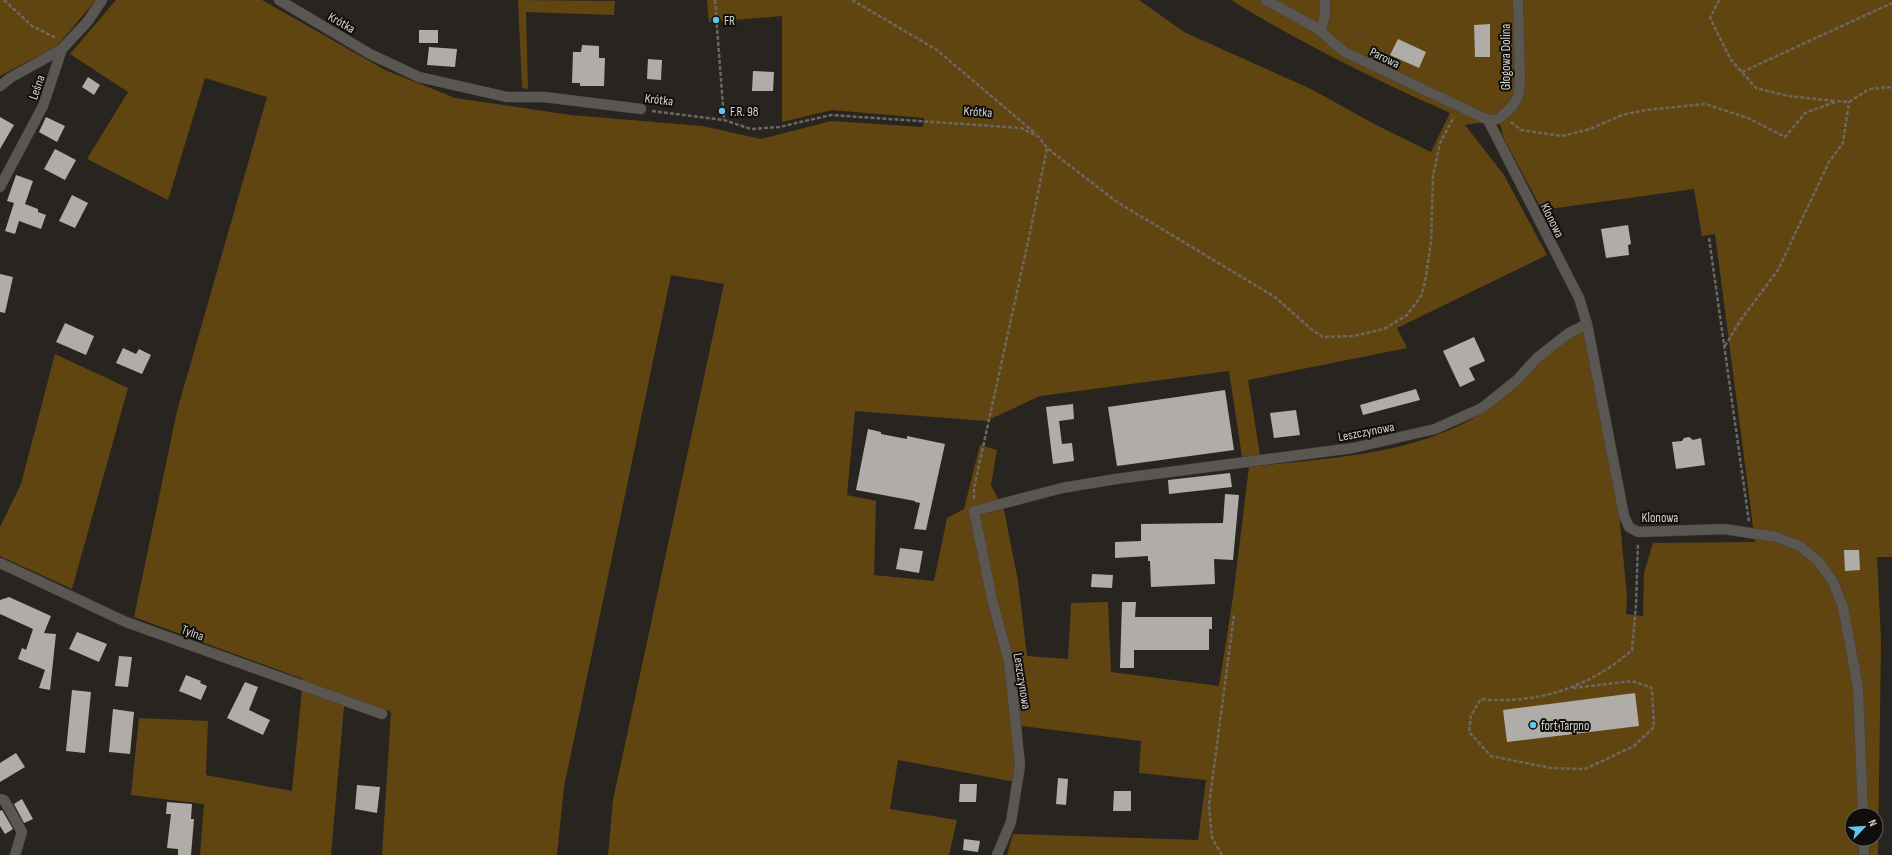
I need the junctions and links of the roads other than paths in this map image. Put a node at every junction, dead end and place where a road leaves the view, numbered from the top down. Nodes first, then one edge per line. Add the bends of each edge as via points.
1 (102, 0) edge
2 (279, 0) edge
3 (1266, 0) edge
4 (1325, 0) edge
5 (1518, 0) edge
6 (1321, 31) junction
7 (65, 46) junction
8 (0, 86) edge
9 (641, 109) road end
10 (1493, 120) junction
11 (0, 187) edge
12 (1587, 324) junction
13 (0, 563) edge
14 (382, 714) dead end
15 (0, 799) edge
16 (1863, 807) edge
17 (15, 855) edge
18 (997, 855) edge

1 - 7 street, Leśna via 88,21
2 - 9 street, Krótka via 370,54 419,77 507,97 544,97
3 - 6 street, Parowa
4 - 6 street
5 - 10 street, Głogowa Dolina via 1518,98 1511,108
6 - 10 street, Parowa via 1345,52 1459,107
7 - 8 street
7 - 11 street, Leśna via 43,106
10 - 12 street, Klonowa via 1494,132 1579,298
12 - 16 street, Klonowa via 1624,516 1629,527 1638,532 1724,529 1776,537 1800,546 1819,562 1833,582 1843,607 1858,688
12 - 18 street, Leszczynowa via 1569,333 1537,358 1517,380 1482,408 1435,429 1353,448 1062,488 974,511 992,599 1009,662 1020,765 1011,822
13 - 14 street, Tylna via 126,622
15 - 17 street via 4,800 22,832

